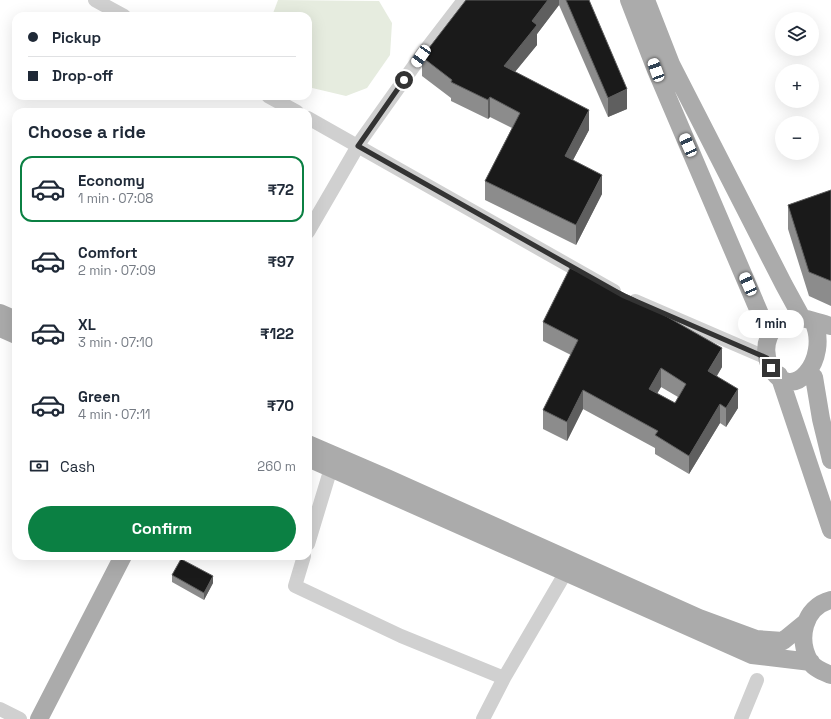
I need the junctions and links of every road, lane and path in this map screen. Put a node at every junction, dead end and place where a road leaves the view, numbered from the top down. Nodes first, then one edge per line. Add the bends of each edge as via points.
1 (95, 0) edge
2 (464, 0) edge
3 (629, 0) edge
4 (646, 0) edge
5 (117, 12) edge
6 (275, 100) edge
7 (290, 108) edge
8 (312, 120) edge
9 (358, 146) junction
10 (312, 225) edge
11 (0, 313) edge
12 (12, 318) edge
13 (808, 320) junction
14 (831, 326) edge
15 (0, 328) edge
16 (12, 332) edge
17 (769, 335) junction
18 (767, 358) junction
19 (823, 370) edge
20 (779, 375) junction
21 (312, 446) edge
22 (312, 460) edge
23 (831, 460) edge
24 (331, 468) junction
25 (831, 530) edge
26 (312, 531) edge
27 (121, 560) edge
28 (132, 560) edge
29 (303, 560) edge
30 (566, 572) junction
31 (829, 601) edge
32 (805, 623) junction
33 (811, 662) junction
34 (831, 675) edge
35 (504, 678) junction
36 (757, 680) dead end
37 (0, 710) edge
38 (20, 719) edge
39 (39, 719) edge
40 (52, 719) edge
41 (483, 719) edge
42 (741, 719) edge

1 - 5 street
2 - 9 street
3 - 17 main road via 656,70
4 - 13 main road via 671,64 784,285
6 - 7 street
8 - 9 street
9 - 10 street
9 - 18 street via 624,296
11 - 12 main road
13 - 14 main road
13 - 17 main road via 792,318 783,321
13 - 19 main road via 821,327 828,341 829,356
15 - 16 main road
17 - 18 main road via 766,342
18 - 20 main road via 771,368
19 - 20 main road via 796,381 787,380
19 - 23 main road via 821,419
20 - 25 main road
21 - 32 main road via 699,618 756,639 783,642
22 - 24 main road
24 - 26 street
24 - 30 main road
27 - 39 main road
28 - 40 main road
29 - 35 street via 295,586 401,636
30 - 33 main road via 752,655
30 - 35 street
31 - 32 main road via 812,611
32 - 33 main road via 803,644
33 - 34 main road via 818,669
35 - 41 street
36 - 42 street
37 - 38 street

